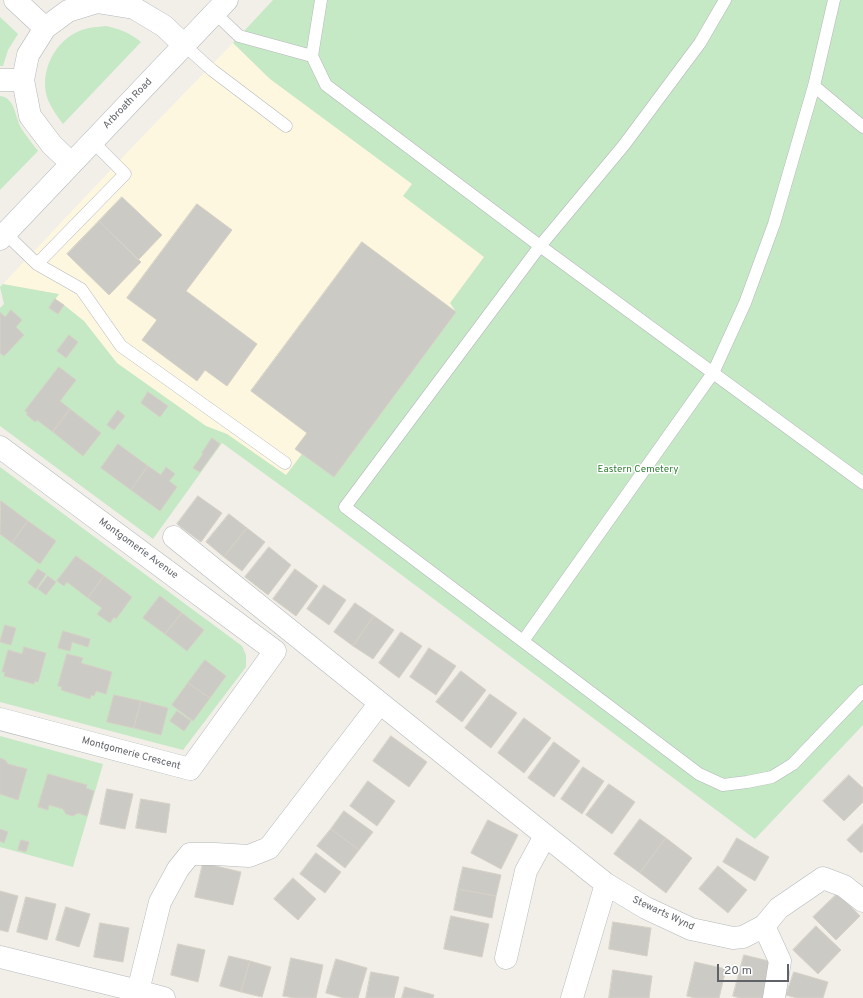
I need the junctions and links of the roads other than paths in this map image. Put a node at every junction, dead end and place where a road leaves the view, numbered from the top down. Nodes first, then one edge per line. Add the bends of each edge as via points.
1 (15, 0) edge
2 (321, 0) edge
3 (725, 0) edge
4 (834, 0) edge
5 (97, 1) edge
6 (221, 6) edge
7 (45, 28) junction
8 (184, 45) junction
9 (312, 56) junction
10 (0, 80) edge
11 (23, 80) junction
12 (814, 86) junction
13 (286, 126) dead end
14 (863, 127) edge
15 (92, 141) junction
16 (71, 163) junction
17 (3, 236) edge
18 (540, 246) junction
19 (37, 264) junction
20 (713, 373) junction
21 (0, 447) edge
22 (285, 463) dead end
23 (863, 483) edge
24 (174, 537) dead end
25 (523, 641) junction
26 (275, 651) joint
27 (863, 691) edge
28 (380, 703) junction
29 (0, 719) edge
30 (545, 836) junction
31 (606, 884) junction
32 (863, 901) edge
33 (764, 926) junction
34 (0, 958) edge
35 (506, 958) dead end
36 (138, 992) junction
37 (164, 998) edge
38 (572, 998) edge
39 (774, 998) edge

1 - 7 street
2 - 9 lane
3 - 18 lane via 700,42 624,145
4 - 12 lane
5 - 7 street via 68,11
5 - 8 street via 134,8 164,26
6 - 8 street, Arbroath Road
6 - 9 lane via 239,36
7 - 11 street via 28,55
8 - 13 lane via 212,70
8 - 15 street, Arbroath Road
9 - 18 lane via 326,85
10 - 11 street
11 - 16 street via 30,116 52,145
12 - 14 lane
12 - 20 lane via 774,224 745,303
15 - 16 street, Arbroath Road
15 - 19 lane via 125,174
16 - 17 street, Arbroath Road
17 - 19 lane
18 - 20 lane
18 - 25 lane via 345,507
19 - 22 lane via 81,289 121,346
20 - 23 lane
20 - 25 lane
21 - 26 street, Montgomerie Avenue
24 - 28 street, Stewarts Wynd
25 - 27 lane via 699,774 723,785 772,777 793,764
26 - 29 street, Montgomerie Crescent via 190,769
28 - 30 street, Stewarts Wynd
28 - 36 street via 269,848 249,856 190,854 178,869 160,902
30 - 31 street, Stewarts Wynd
30 - 35 street via 526,870
31 - 33 street, Stewarts Wynd via 646,908 691,929 733,938 743,937
31 - 38 street
32 - 33 street, Stewarts Wynd via 844,886 823,878 779,908
33 - 39 street via 780,961
34 - 36 street
36 - 37 street

